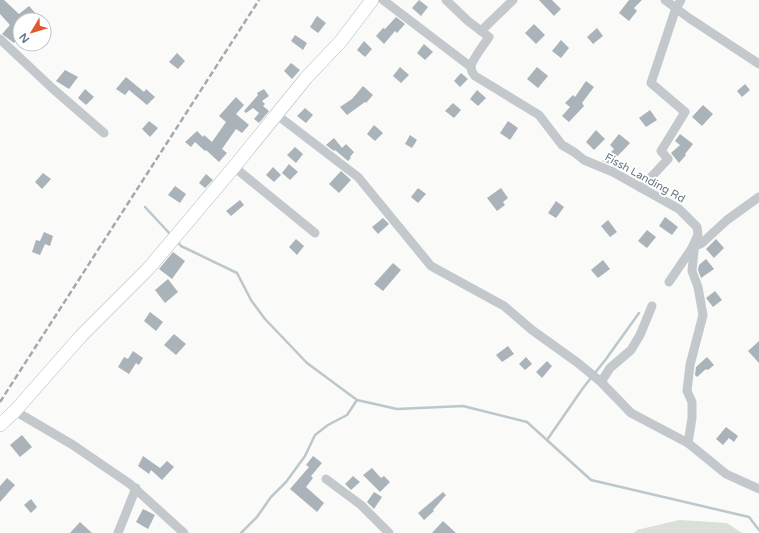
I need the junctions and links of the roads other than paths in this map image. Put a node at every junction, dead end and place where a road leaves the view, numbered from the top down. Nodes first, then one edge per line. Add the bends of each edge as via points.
1 (372, 0) edge
2 (383, 0) edge
3 (446, 0) edge
4 (513, 0) edge
5 (665, 0) edge
6 (681, 0) edge
7 (676, 8) junction
8 (481, 31) junction
9 (0, 39) edge
10 (759, 64) edge
11 (471, 67) junction
12 (277, 115) junction
13 (104, 134) dead end
14 (234, 167) junction
15 (641, 188) junction
16 (759, 197) edge
17 (315, 234) dead end
18 (692, 248) junction
19 (669, 282) dead end
20 (652, 306) dead end
21 (602, 382) junction
22 (15, 410) junction
23 (0, 425) edge
24 (688, 442) junction
25 (326, 478) dead end
26 (136, 488) junction
27 (759, 489) edge
28 (118, 533) edge
29 (184, 533) edge
30 (389, 533) edge

1 - 12 main road via 341,41 306,78
2 - 11 street, Fissh Landing Rd
3 - 8 street
4 - 8 street
5 - 7 street
6 - 7 street
7 - 10 street
7 - 15 street via 651,83 685,112 661,151 668,158
8 - 11 street via 489,37
9 - 13 street
11 - 15 street, Fissh Landing Rd via 477,78 539,115 562,145 584,160 613,172
12 - 14 main road
12 - 21 street via 358,177 431,266 504,306
14 - 17 street
14 - 22 main road via 148,269 80,336
15 - 18 street, Fissh Landing Rd via 679,209 697,227 698,235
16 - 18 street via 727,220 702,243
18 - 19 street
18 - 24 street, Fissh Landing Rd via 692,271 703,315 690,365 687,391 692,402 692,418
20 - 21 street via 631,350 610,368
21 - 24 street via 631,413
22 - 23 main road
22 - 26 street via 73,445
24 - 27 street via 726,474
25 - 30 street via 361,505
26 - 28 street
26 - 29 street

